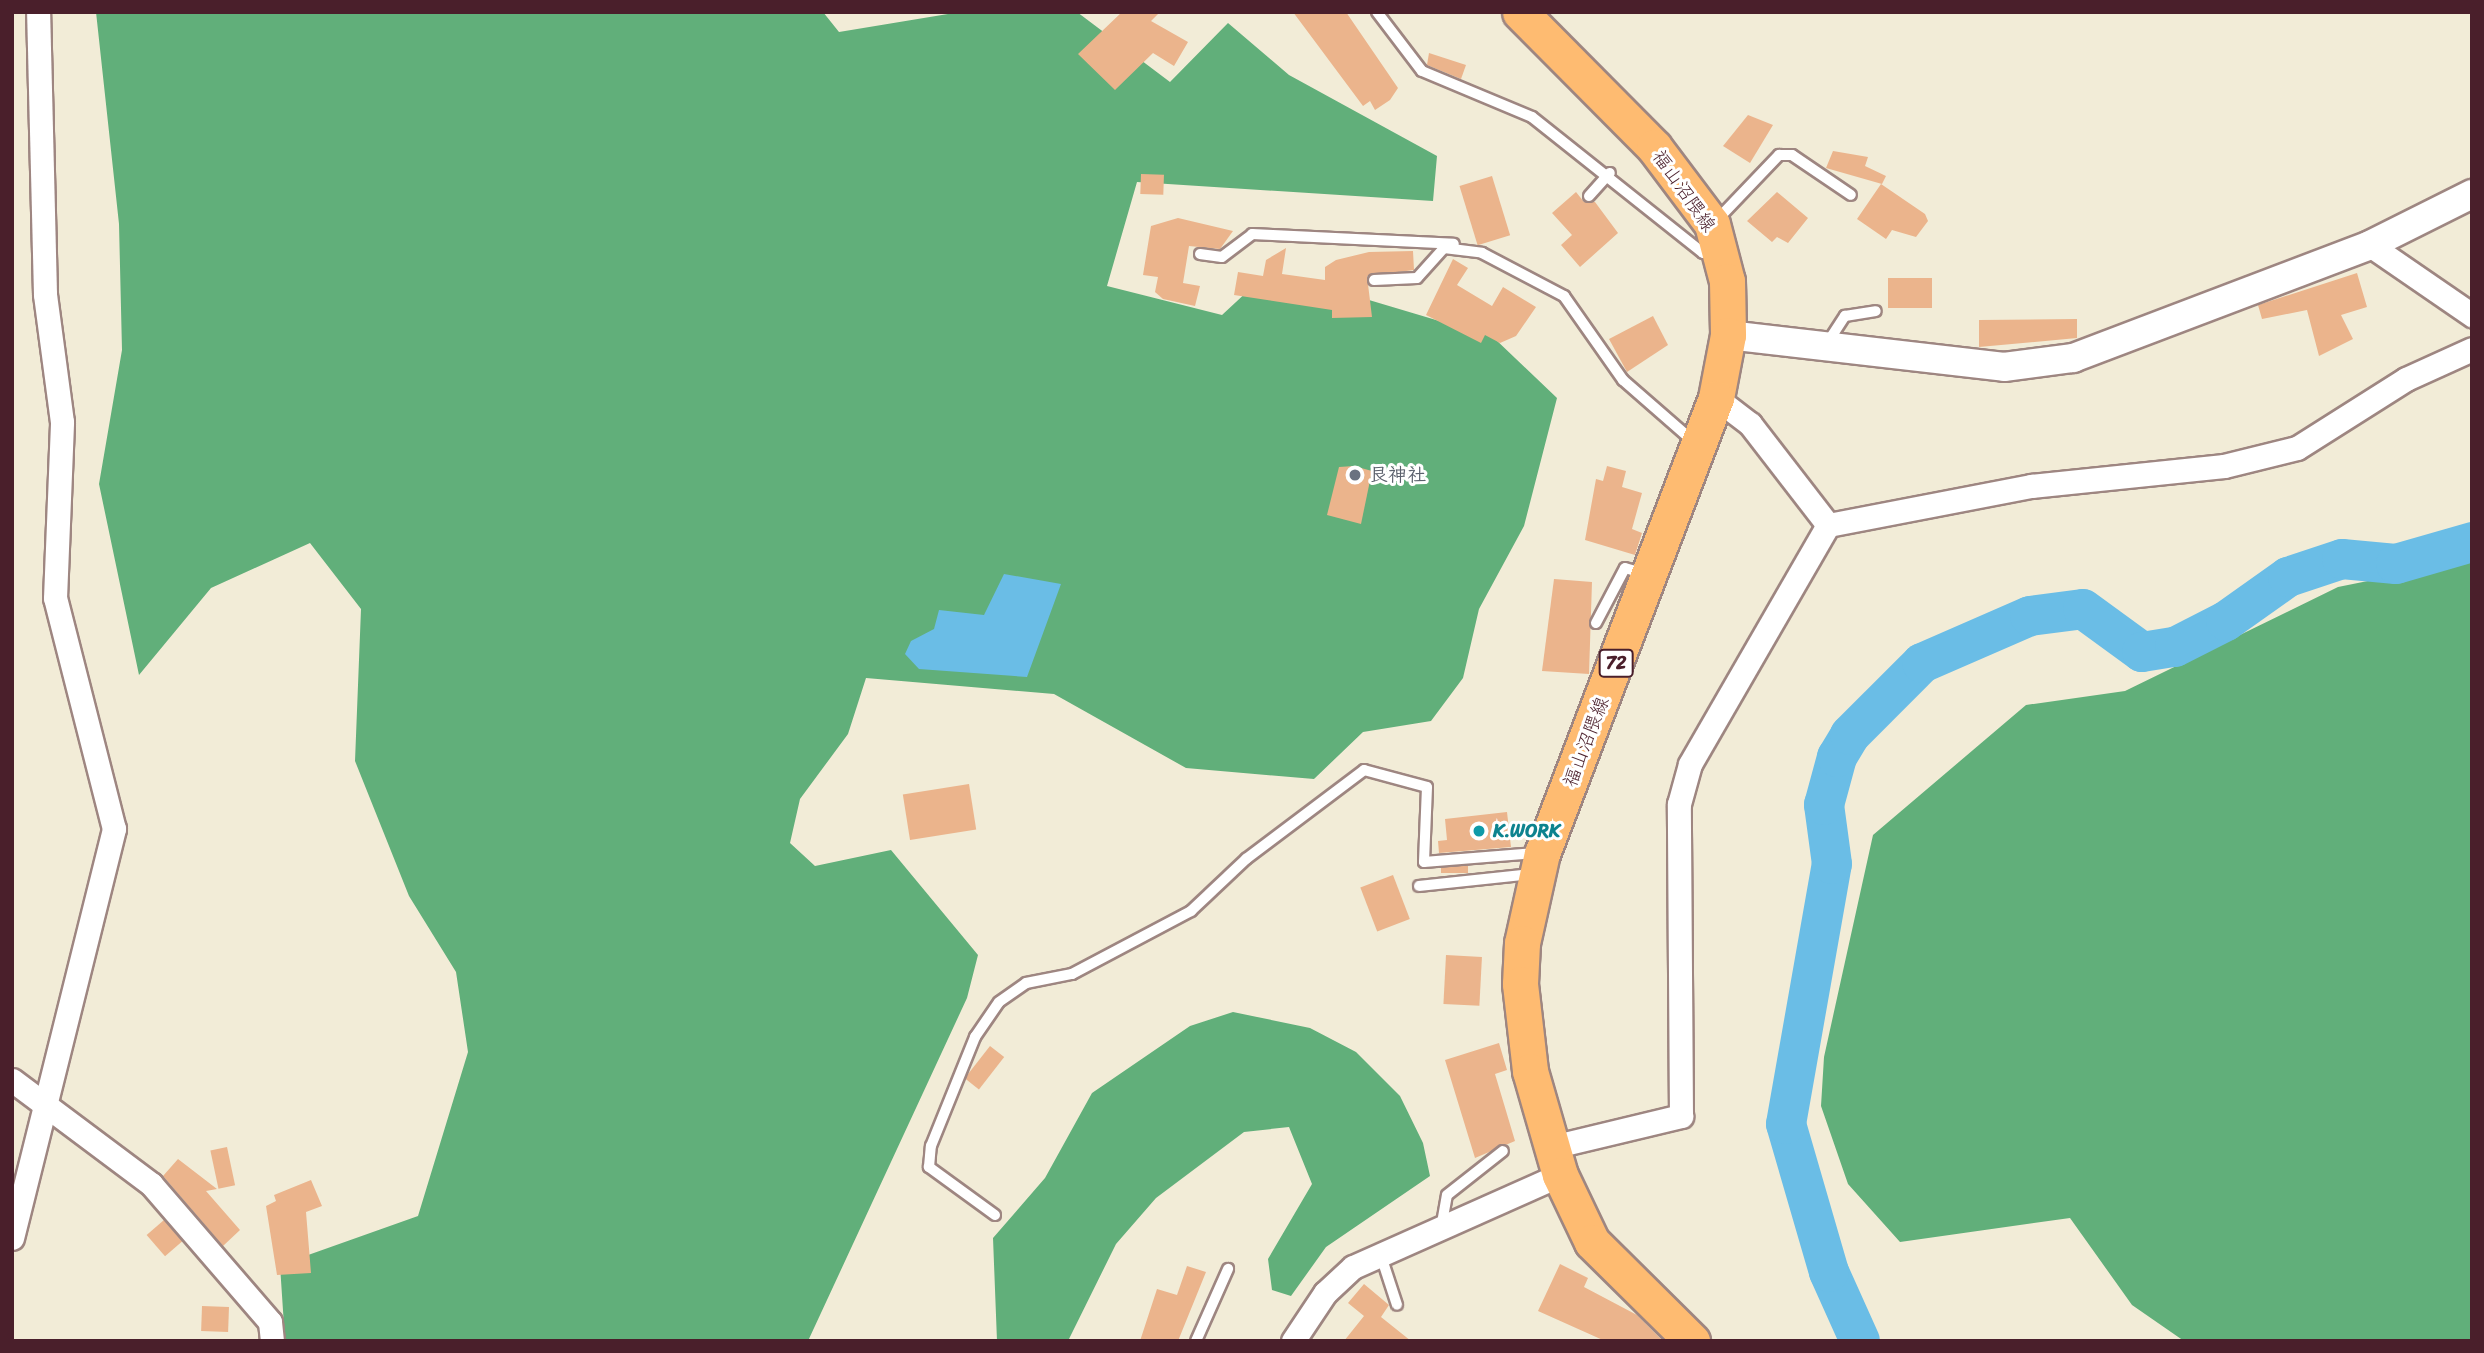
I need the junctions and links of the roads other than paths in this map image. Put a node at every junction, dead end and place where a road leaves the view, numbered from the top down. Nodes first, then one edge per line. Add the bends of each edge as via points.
1 (38, 12) edge
2 (1377, 12) edge
3 (1520, 12) edge
4 (1610, 173) junction
5 (2472, 194) edge
6 (1851, 195) dead end
7 (1590, 197) dead end
8 (1718, 238) junction
9 (2370, 245) junction
10 (1467, 247) junction
11 (1199, 254) dead end
12 (1374, 280) dead end
13 (1876, 311) dead end
14 (2472, 315) edge
15 (1728, 335) junction
16 (1824, 347) junction
17 (2472, 349) edge
18 (1716, 398) junction
19 (1700, 448) junction
20 (1828, 525) junction
21 (1648, 575) junction
22 (1596, 623) dead end
23 (1539, 863) junction
24 (1419, 886) dead end
25 (12, 1080) edge
26 (43, 1101) junction
27 (1503, 1151) dead end
28 (1556, 1161) junction
29 (995, 1215) dead end
30 (1442, 1223) junction
31 (12, 1238) edge
32 (1382, 1259) junction
33 (1228, 1269) dead end
34 (1397, 1306) dead end
35 (272, 1341) edge
36 (1196, 1341) edge
37 (1293, 1341) edge
38 (1692, 1341) edge

1 - 26 street via 45,294 62,422 55,598 58,631 114,829
2 - 4 lane via 1422,71 1532,117
3 - 8 main road, 福山沼隈線 via 1654,147
4 - 7 lane
4 - 8 lane via 1703,253
5 - 9 street
6 - 8 lane via 1792,155 1779,155
8 - 15 main road, 福山沼隈線 / 72
9 - 14 street
9 - 16 street via 2073,358 2004,367
10 - 11 lane via 1401,237 1252,234 1222,257
10 - 12 lane via 1444,248 1417,278
10 - 19 lane via 1564,296 1623,380
13 - 16 lane via 1845,316
15 - 16 street
15 - 18 main road, 福山沼隈線 / 72
17 - 20 street via 2406,379 2297,448 2224,466 2031,486
18 - 19 main road, 福山沼隈線 / 72
18 - 20 street via 1750,424
19 - 21 main road, 福山沼隈線 / 72
20 - 28 street via 1690,764 1679,804 1681,1116
21 - 22 lane via 1625,568
21 - 23 main road, 福山沼隈線 / 72
23 - 24 lane
23 - 28 main road, 福山沼隈線 / 72 via 1520,984 1530,1071
23 - 29 lane via 1424,862 1427,787 1364,770 1246,859 1191,911 1072,974 1026,982 999,1002 975,1037 931,1146 929,1167
25 - 26 street
26 - 31 street
26 - 35 street via 151,1184 270,1321
27 - 30 lane via 1447,1195
28 - 30 street
28 - 38 main road, 福山沼隈線 / 72 via 1592,1242
30 - 32 street
32 - 34 lane
32 - 37 street via 1353,1267 1325,1293
33 - 36 lane

